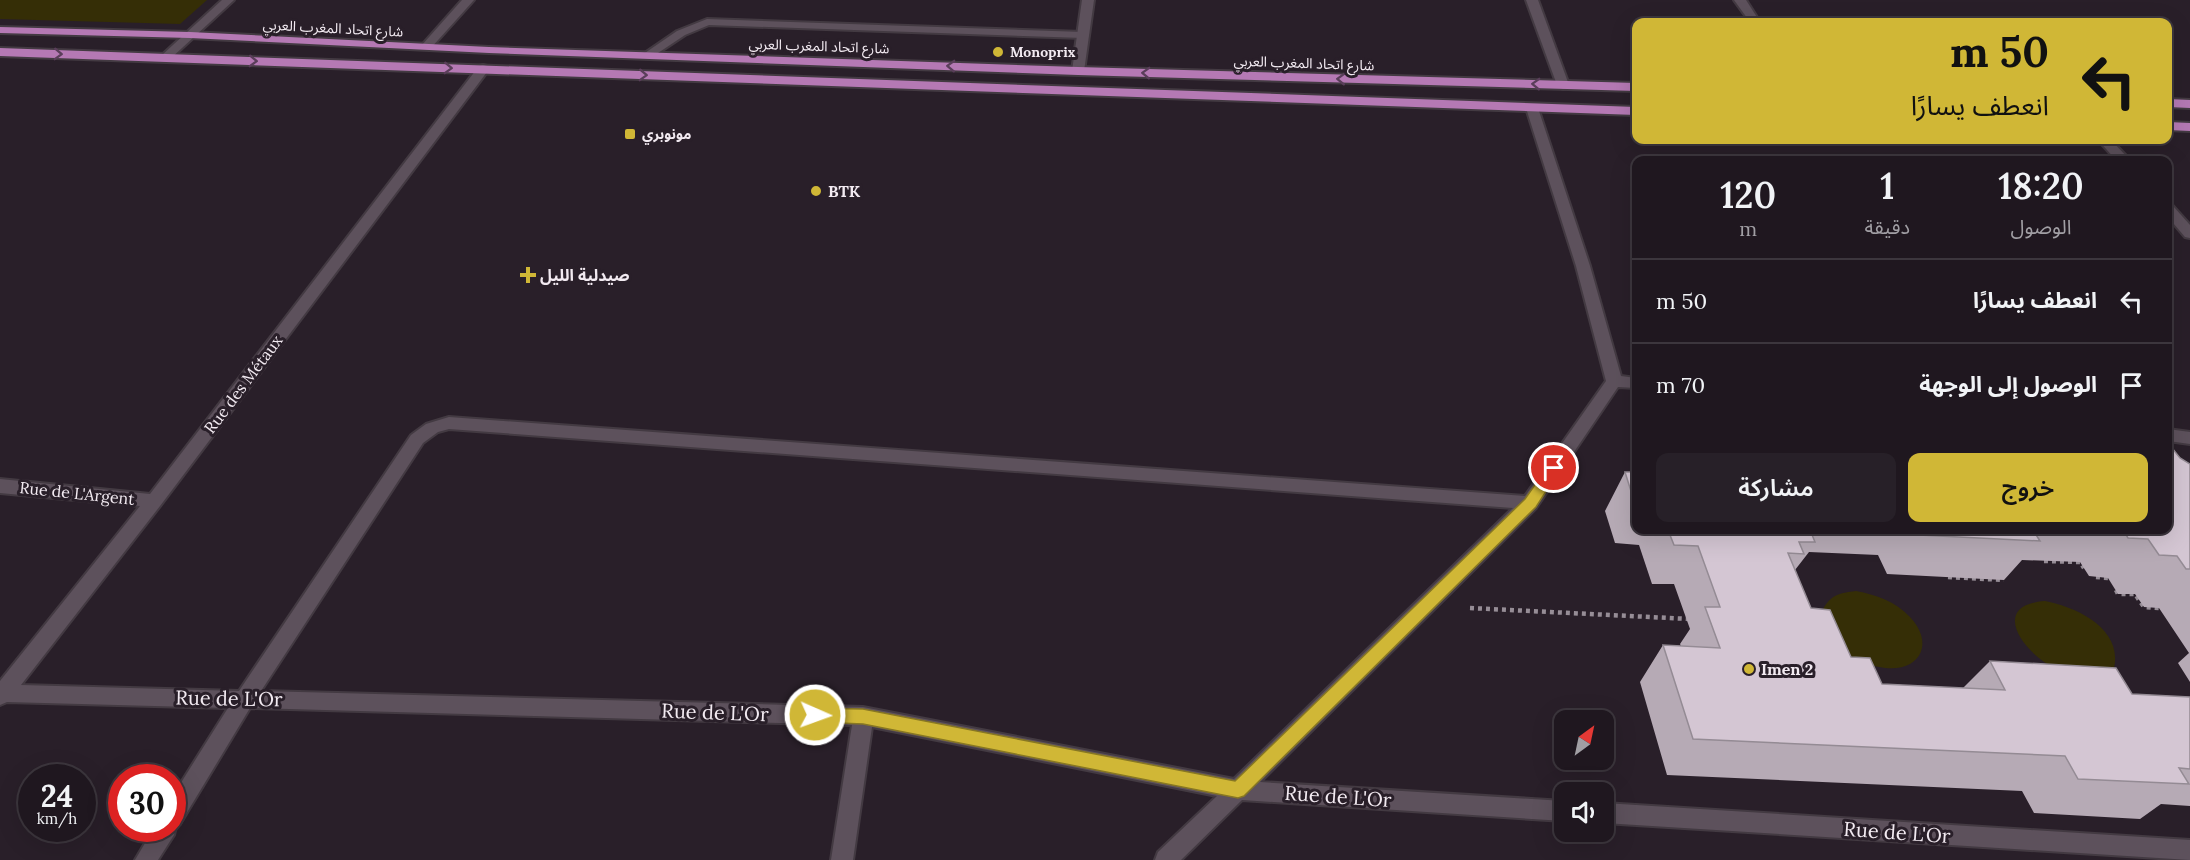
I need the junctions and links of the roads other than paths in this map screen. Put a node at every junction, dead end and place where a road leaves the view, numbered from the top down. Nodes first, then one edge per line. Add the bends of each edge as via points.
1 (228, 0) edge
2 (468, 0) edge
3 (1088, 0) edge
4 (1532, 0) edge
5 (1740, 0) edge
6 (1752, 18) edge
7 (0, 30) edge
8 (190, 35) junction
9 (1083, 35) junction
10 (426, 47) junction
11 (0, 52) edge
12 (648, 55) junction
13 (165, 58) junction
14 (483, 69) junction
15 (1078, 72) junction
16 (1563, 85) junction
17 (1632, 87) edge
18 (2172, 103) edge
19 (2190, 104) edge
20 (1532, 108) junction
21 (1632, 111) edge
22 (2172, 126) edge
23 (2190, 127) edge
24 (2108, 144) edge
25 (2120, 156) edge
26 (2172, 214) edge
27 (2190, 234) edge
28 (1614, 381) junction
29 (1632, 383) edge
30 (2172, 436) edge
31 (2190, 438) edge
32 (0, 486) edge
33 (154, 501) junction
34 (1530, 503) junction
35 (1, 694) edge
36 (245, 698) junction
37 (863, 716) junction
38 (1238, 790) junction
39 (186, 794) edge
40 (1554, 810) edge
41 (1614, 814) edge
42 (157, 842) edge
43 (2190, 850) edge
44 (2118, 853) edge
45 (146, 860) edge
46 (842, 860) edge
47 (1166, 860) edge

1 - 8 street
2 - 10 street
3 - 9 street
4 - 16 street
5 - 6 street
7 - 8 main road, شارع اتحاد المغرب العربي
8 - 10 main road, شارع اتحاد المغرب العربي
8 - 13 street
9 - 12 street via 706,22
9 - 15 street
10 - 12 main road, شارع اتحاد المغرب العربي
11 -> 13 main road
15 -> 12 main road, شارع اتحاد المغرب العربي
13 -> 14 main road
14 -> 20 main road
14 - 33 street, Rue des Métaux
16 -> 15 main road, شارع اتحاد المغرب العربي
16 - 17 main road, شارع اتحاد المغرب العربي
18 - 19 main road
20 - 21 main road
20 - 28 street via 1583,266
22 - 23 main road
24 - 25 street
26 - 27 street
28 - 29 street
28 - 34 street
30 - 31 street
32 - 33 street, Rue de L'Argent
33 - 35 street, Rue des Métaux
34 - 36 street via 448,423 417,439
34 - 38 street
35 - 36 street, Rue de L'Or
36 - 37 street, Rue de L'Or
36 - 39 street
37 - 38 street, Rue de L'Or
37 - 46 street
38 - 40 street, Rue de L'Or
38 - 47 street
41 - 44 street, Rue de L'Or
42 - 45 street
43 - 44 street, Rue de L'Or

